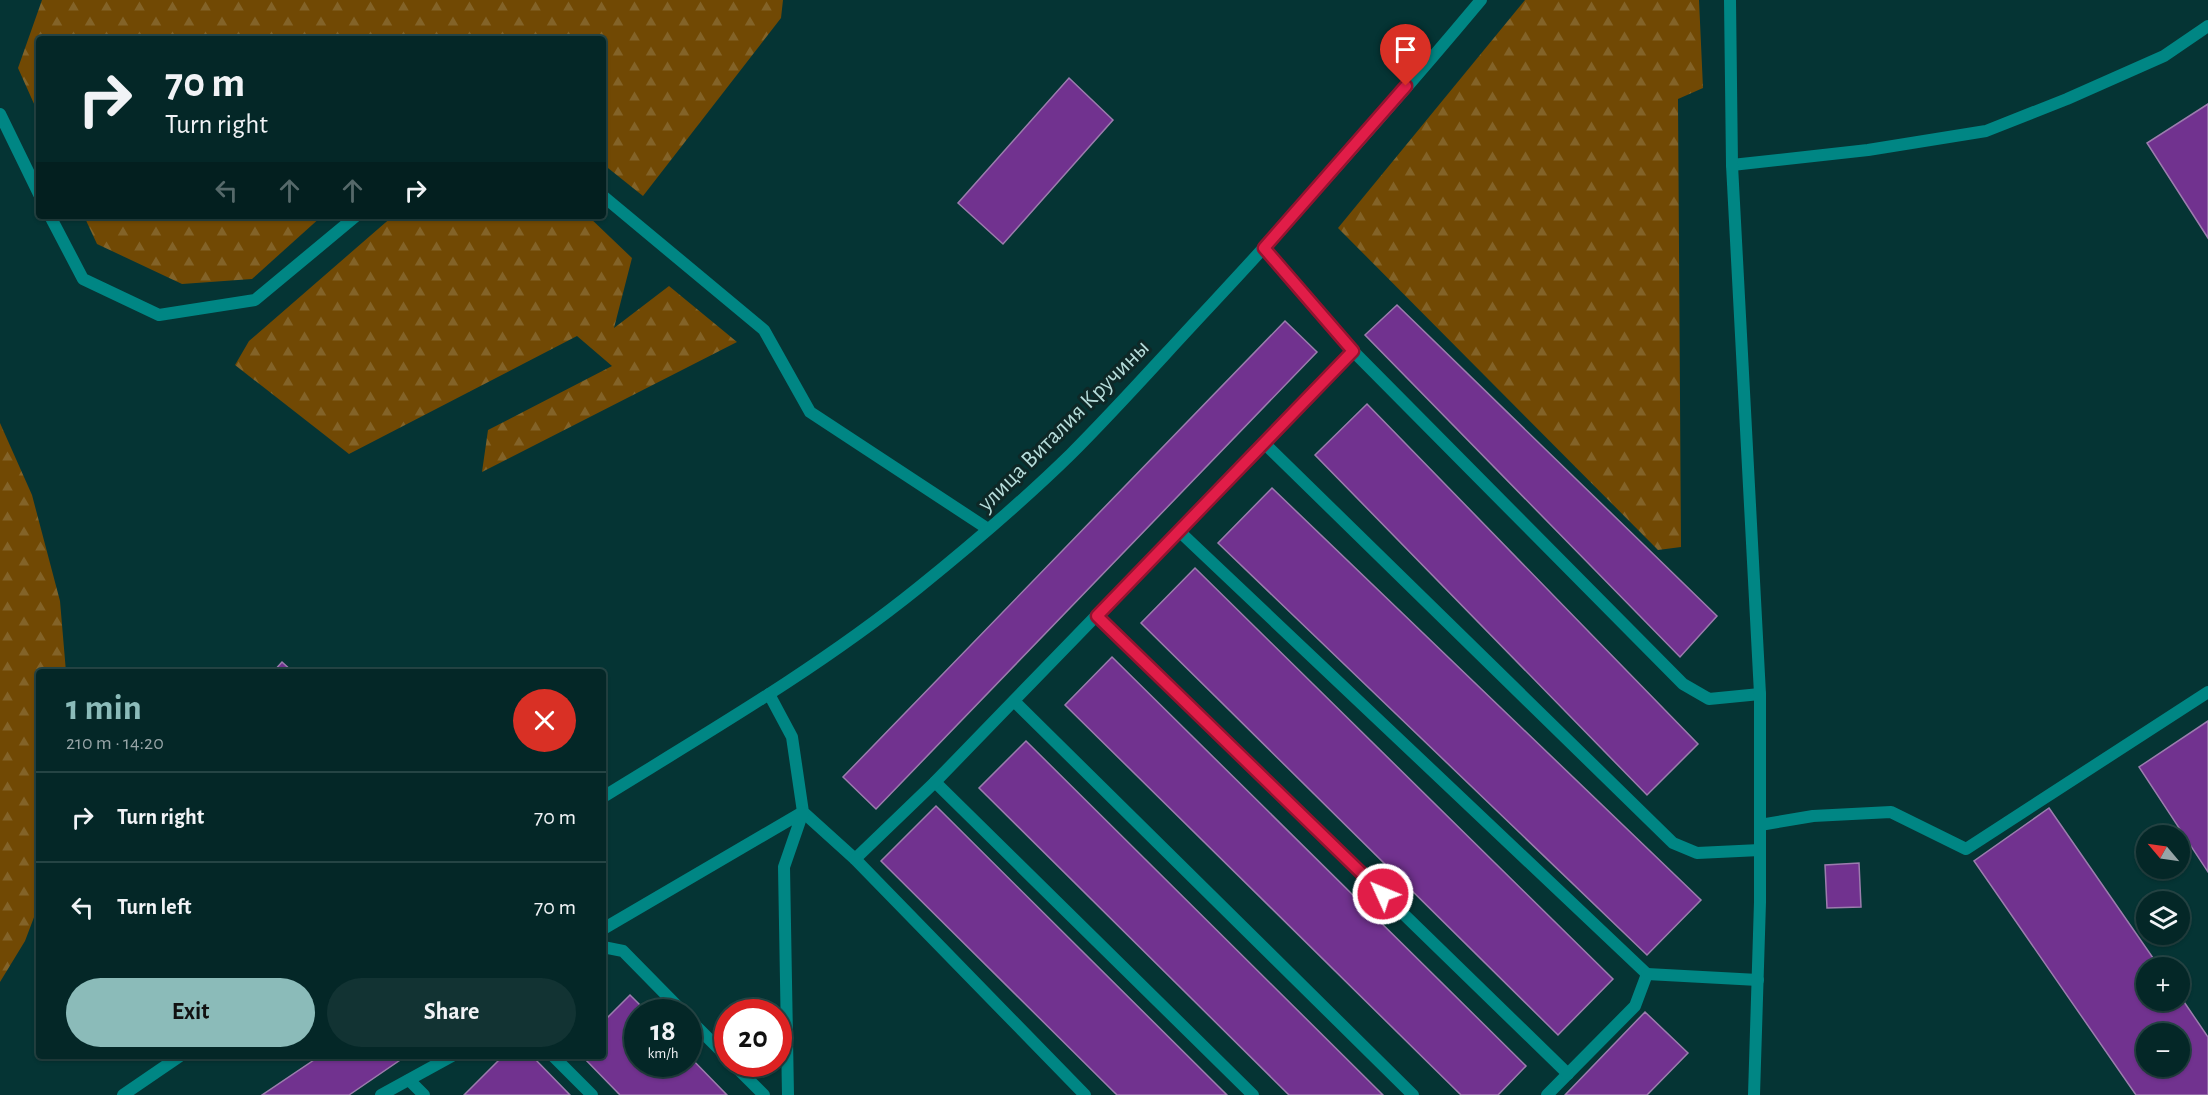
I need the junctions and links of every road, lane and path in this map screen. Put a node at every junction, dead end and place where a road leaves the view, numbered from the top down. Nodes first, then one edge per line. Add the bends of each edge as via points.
1 (1481, 0) edge
2 (1730, 0) edge
3 (2208, 26) edge
4 (0, 114) edge
5 (1732, 165) junction
6 (36, 188) edge
7 (606, 198) edge
8 (52, 219) edge
9 (352, 219) edge
10 (1264, 248) junction
11 (1353, 351) junction
12 (1264, 443) junction
13 (988, 529) junction
14 (1179, 531) junction
15 (1097, 616) junction
16 (2208, 692) edge
17 (769, 694) junction
18 (1760, 694) junction
19 (1014, 701) junction
20 (935, 782) junction
21 (606, 795) edge
22 (803, 812) junction
23 (1760, 825) junction
24 (1760, 850) junction
25 (855, 859) junction
26 (606, 927) edge
27 (606, 948) edge
28 (1647, 974) junction
29 (1758, 980) junction
30 (670, 999) edge
31 (702, 1032) edge
32 (714, 1044) edge
33 (176, 1059) edge
34 (447, 1059) edge
35 (556, 1059) edge
36 (1568, 1074) junction
37 (746, 1077) edge
38 (409, 1080) junction
39 (123, 1095) edge
40 (381, 1095) edge
41 (424, 1095) edge
42 (592, 1095) edge
43 (764, 1095) edge
44 (788, 1095) edge
45 (1085, 1095) edge
46 (1254, 1095) edge
47 (1413, 1095) edge
48 (1547, 1095) edge
49 (1754, 1095) edge

1 - 10 street, улица Виталия Кручины
2 - 5 street
3 - 5 street via 2164,56 1986,131 1868,150
4 - 6 street
5 - 18 street
7 - 13 street via 764,330 810,412
8 - 9 street via 82,279 159,315 255,300
10 - 11 street
10 - 13 street, улица Виталия Кручины via 1070,454
11 - 12 street
11 - 18 street via 1683,684 1709,699
12 - 14 street
12 - 24 street via 1672,843 1697,853
13 - 17 street, улица Виталия Кручины via 917,589
14 - 15 street
14 - 28 street
15 - 19 street
15 - 36 street
16 - 23 street via 1965,849 1891,812 1813,816
17 - 21 street, улица Виталия Кручины
17 - 22 street via 792,737
18 - 23 street
19 - 20 street
19 - 47 street
20 - 25 street
20 - 46 street
22 - 25 street
22 - 26 street
22 - 44 street via 784,867
23 - 24 street
24 - 29 street
25 - 45 street
27 - 30 street via 623,951
28 - 29 street
28 - 36 street via 1635,1006
29 - 49 street
31 - 32 street
33 - 39 street
34 - 38 street
35 - 42 street
36 - 48 street
37 - 43 street
38 - 40 street
38 - 41 street

